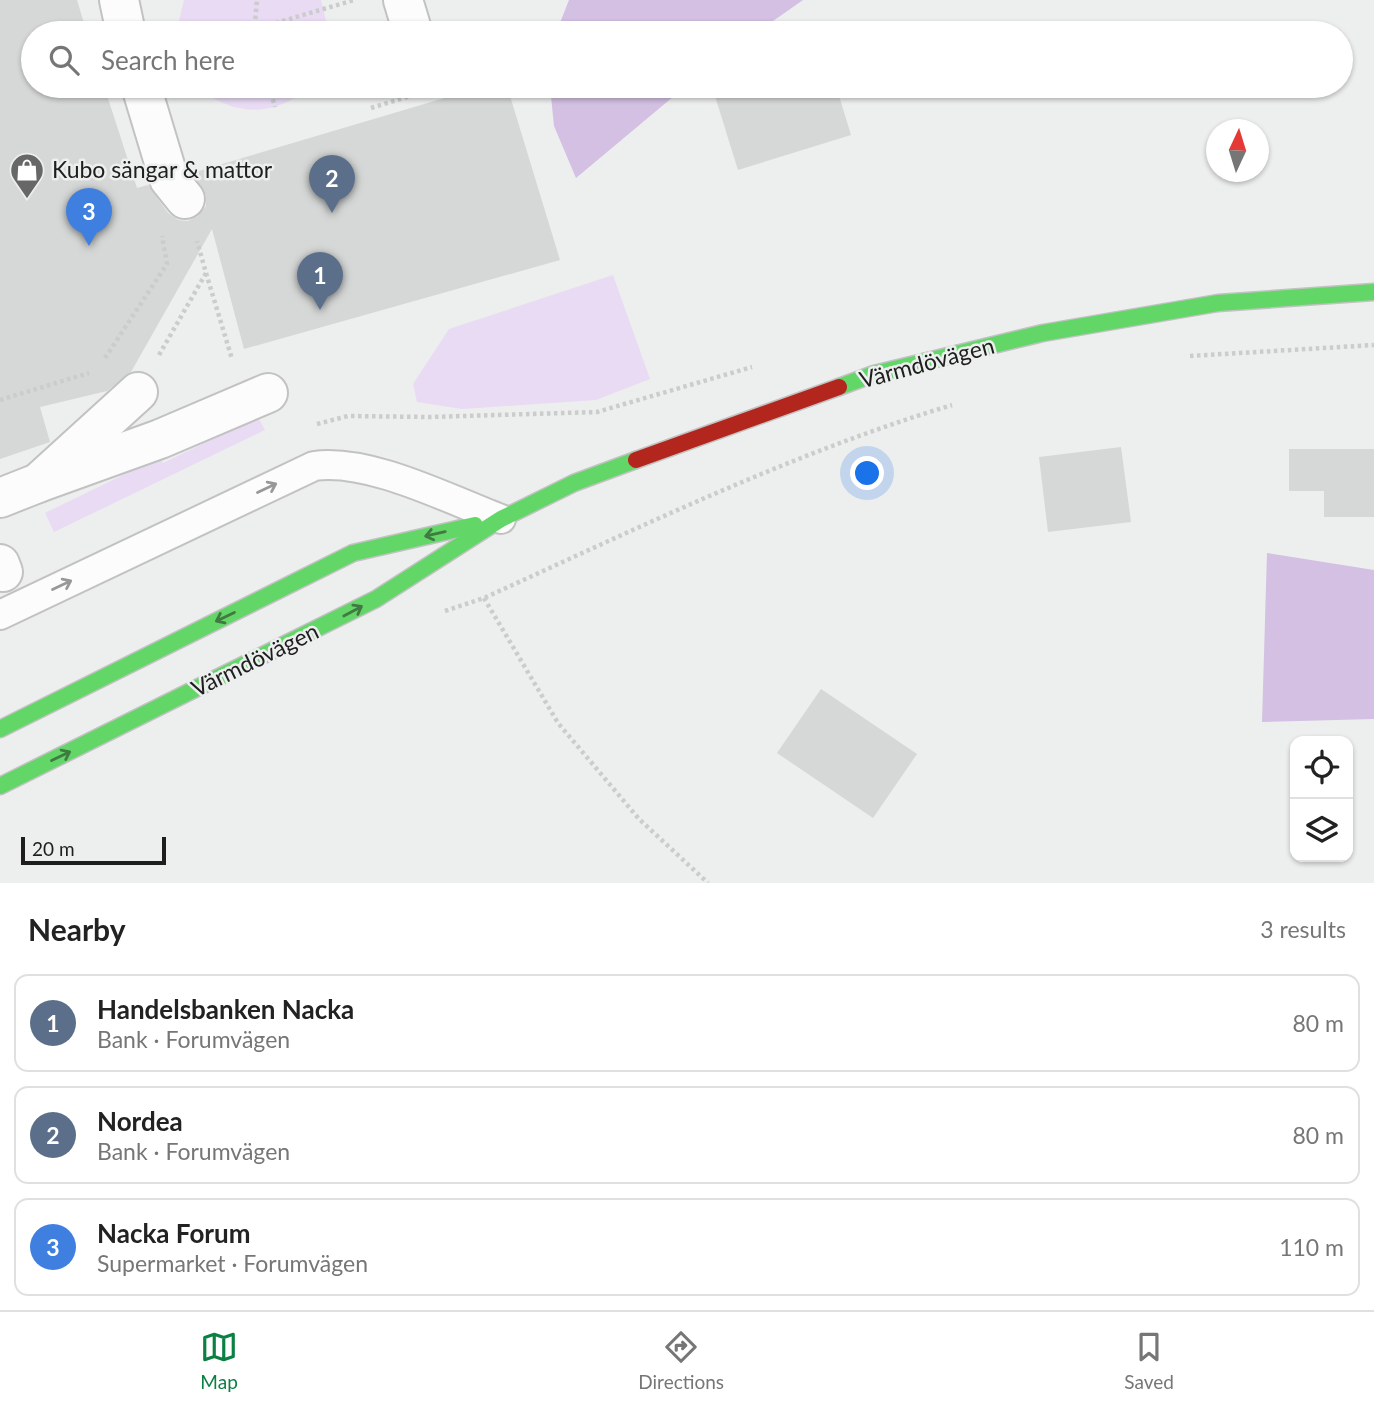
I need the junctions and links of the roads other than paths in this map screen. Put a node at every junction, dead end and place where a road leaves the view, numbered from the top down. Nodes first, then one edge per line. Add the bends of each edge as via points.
1 (119, 0) edge
2 (403, 0) edge
3 (123, 21) edge
4 (409, 21) edge
5 (145, 98) edge
6 (172, 212) road end
7 (1374, 292) edge
8 (138, 392) road end
9 (268, 393) dead end
10 (38, 483) junction
11 (0, 498) edge
12 (501, 519) junction
13 (0, 614) edge
14 (0, 729) edge
15 (0, 786) edge

1 - 3 street
2 - 4 street
5 - 6 street via 169,179
7 - 12 main road, Värmdövägen via 1217,303 1043,333 874,374 574,483
8 - 10 street
9 - 10 street
10 - 11 street
13 -> 12 lane via 314,466 332,464 382,473
12 -> 14 main road, Värmdövägen via 354,553
15 -> 12 main road, Värmdövägen via 353,611

